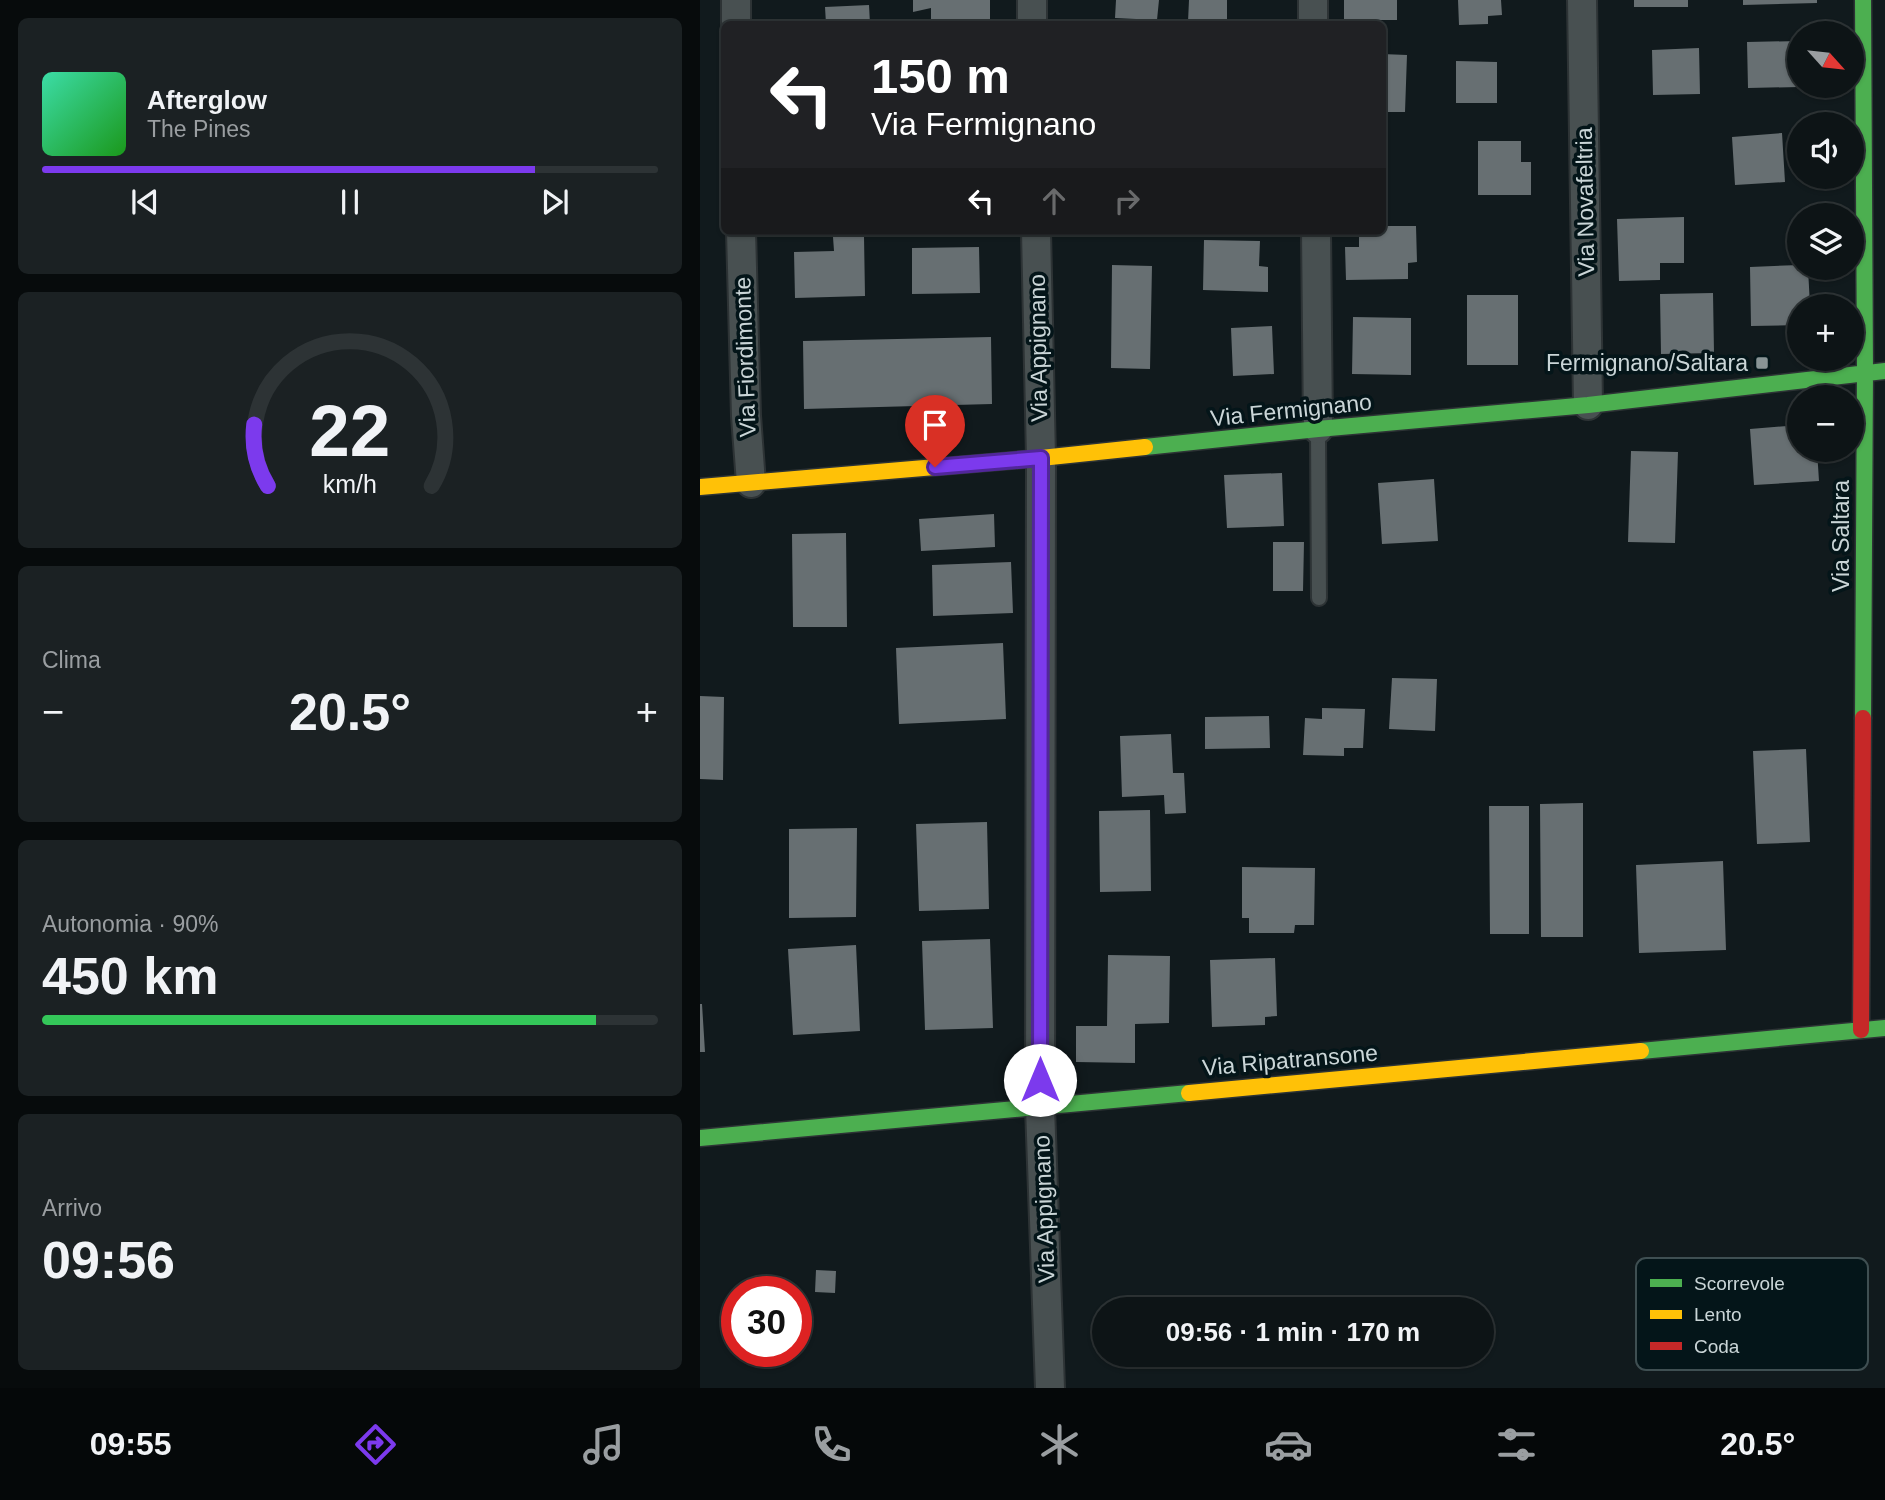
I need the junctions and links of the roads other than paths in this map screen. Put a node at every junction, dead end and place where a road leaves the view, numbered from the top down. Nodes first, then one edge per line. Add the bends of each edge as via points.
1 (736, 0) edge
2 (1032, 0) edge
3 (1313, 0) edge
4 (1582, 0) edge
5 (1863, 0) edge
6 (736, 21) edge
7 (1032, 21) edge
8 (1313, 21) edge
9 (741, 235) edge
10 (1036, 235) edge
11 (1316, 235) edge
12 (1885, 370) edge
13 (1865, 372) junction
14 (1588, 405) junction
15 (1318, 429) junction
16 (1041, 458) junction
17 (751, 483) junction
18 (700, 487) edge
19 (1319, 598) dead end
20 (1885, 1027) edge
21 (1861, 1030) junction
22 (1040, 1107) junction
23 (700, 1138) edge
24 (1050, 1388) edge

1 - 6 street
2 - 7 street
3 - 8 street
4 - 14 street, Via Novafeltria
5 - 13 street, Via Saltara
9 - 17 street, Via Fiordimonte
10 - 16 street, Via Appignano
11 - 15 street
12 - 13 street, Via Fermignano
13 - 14 street, Via Fermignano
13 - 21 street, Via Saltara
14 - 15 street, Via Fermignano
15 - 16 street, Via Fermignano
15 - 19 lane
16 - 17 street, Via Fermignano
16 - 22 street, Via Appignano
17 - 18 street, Via Fermignano
20 - 21 street, Via Ripatransone
21 - 22 street, Via Ripatransone
22 - 23 street, Via Ripatransone
22 - 24 street, Via Appignano

